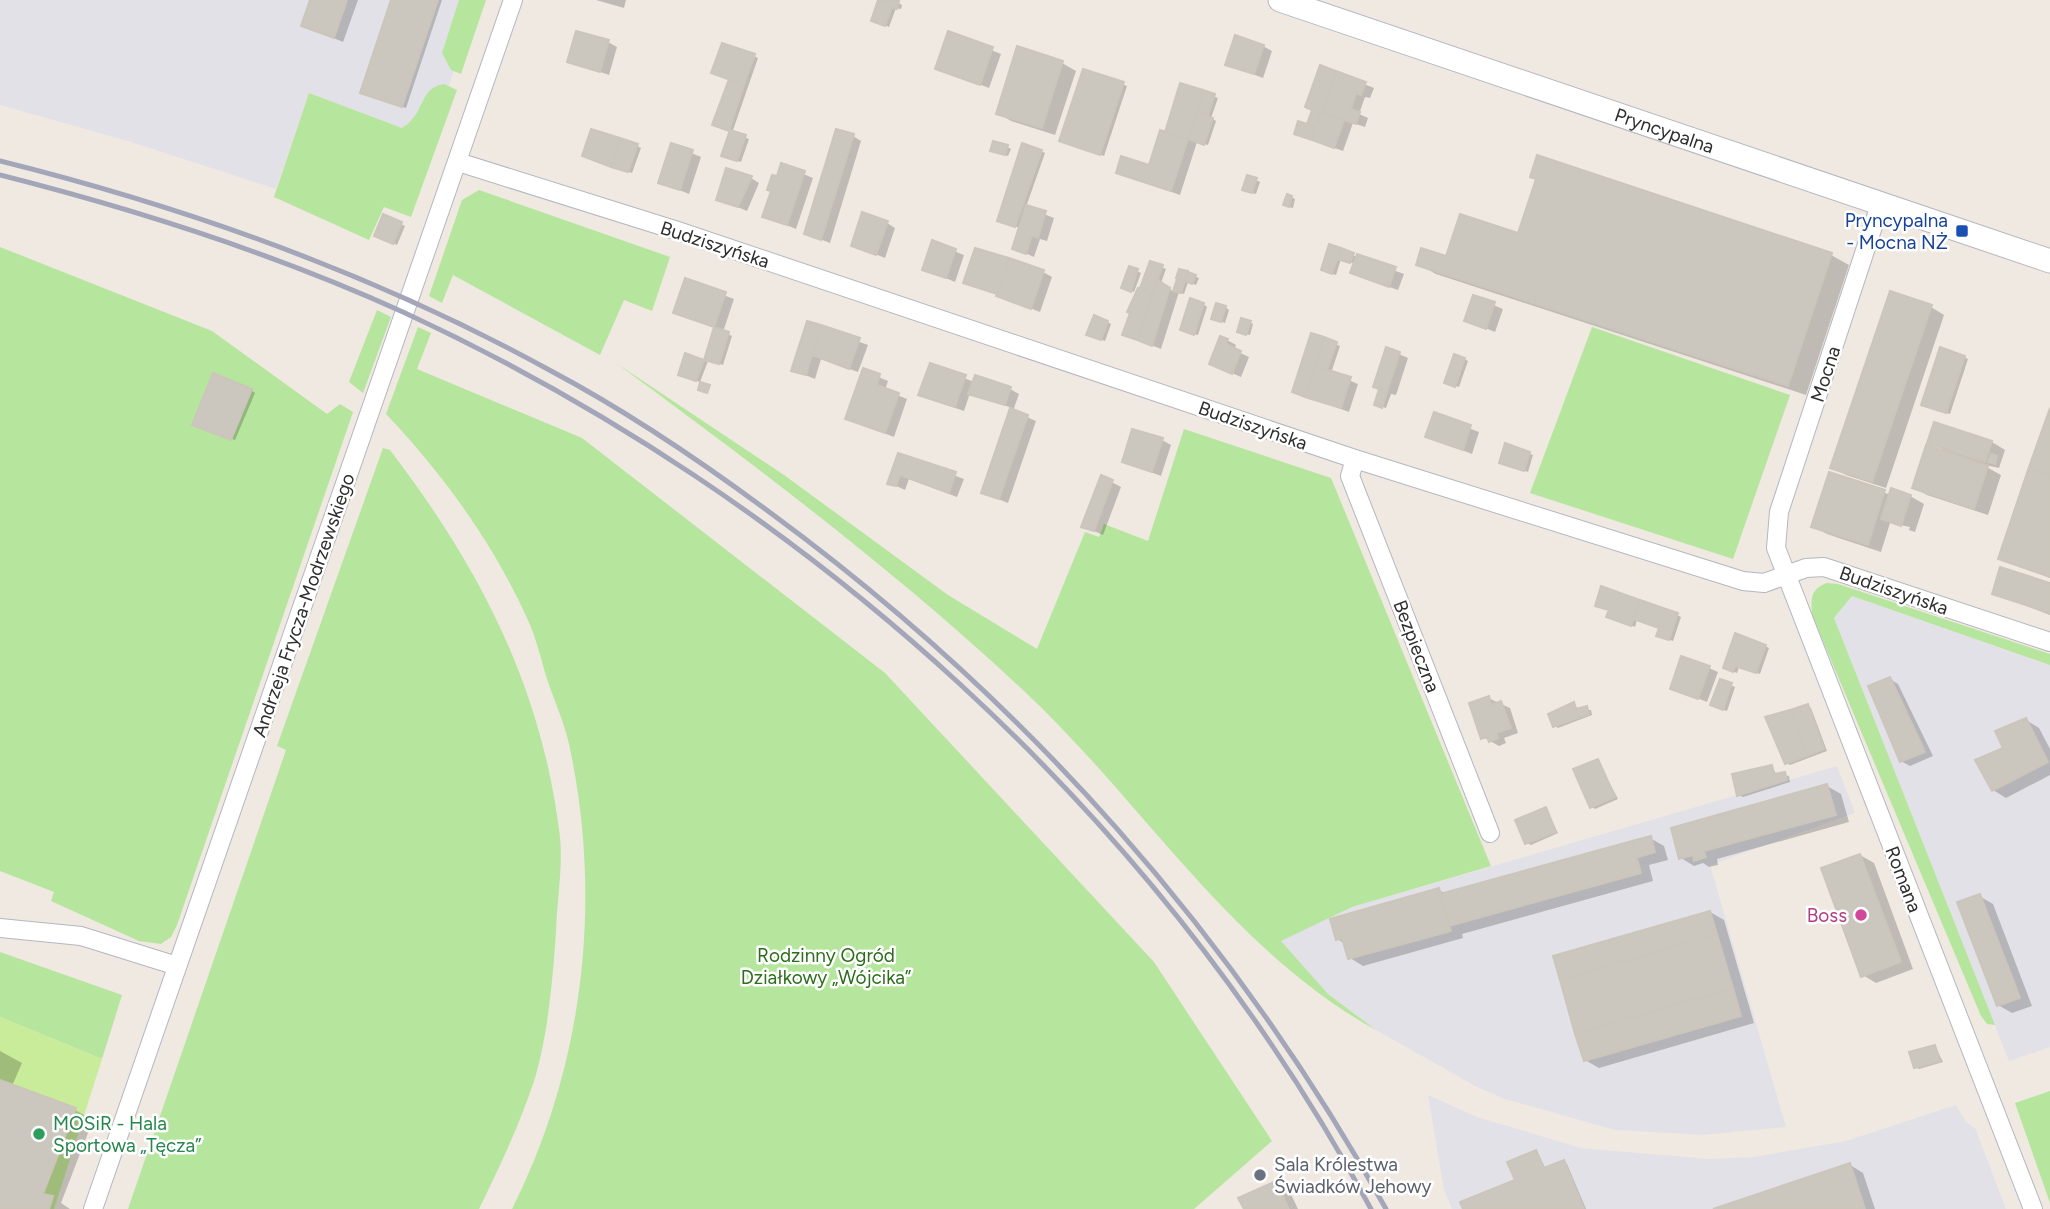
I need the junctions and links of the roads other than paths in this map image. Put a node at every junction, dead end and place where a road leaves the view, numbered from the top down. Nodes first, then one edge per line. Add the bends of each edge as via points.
1 (513, 0) edge
2 (1280, 0) edge
3 (458, 162) junction
4 (1881, 202) junction
5 (2050, 261) edge
6 (1355, 459) junction
7 (1776, 548) joint
8 (1786, 574) junction
9 (2050, 642) edge
10 (1490, 833) dead end
11 (0, 928) edge
12 (177, 966) junction
13 (93, 1209) edge
14 (2033, 1209) edge

1 - 3 street, Andrzeja Frycza-Modrzewskiego
2 - 4 street, Pryncypalna
3 - 6 street, Budziszyńska
3 - 12 street, Andrzeja Frycza-Modrzewskiego
4 - 5 street, Pryncypalna
4 - 7 street, Mocna via 1779,512
6 - 8 street, Budziszyńska via 1743,581 1764,583
6 - 10 street, Bezpieczna via 1350,477
7 - 8 street, Romana
8 - 9 street, Budziszyńska via 1824,567
8 - 14 street, Romana
11 - 12 street via 81,936
12 - 13 street, Andrzeja Frycza-Modrzewskiego

